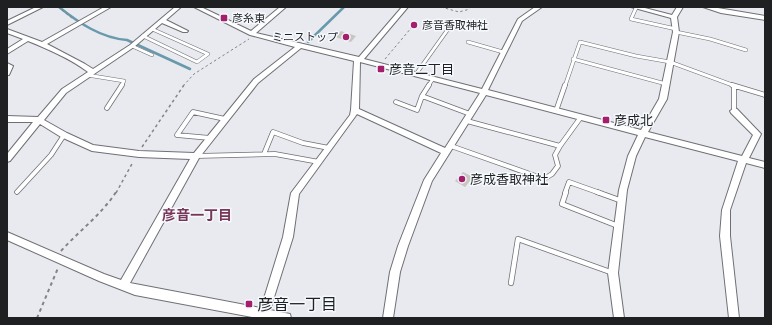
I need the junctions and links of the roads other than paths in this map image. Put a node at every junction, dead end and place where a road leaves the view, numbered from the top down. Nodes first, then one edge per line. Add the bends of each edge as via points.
1 (40, 7) edge
2 (108, 7) edge
3 (178, 7) edge
4 (197, 7) edge
5 (283, 7) edge
6 (405, 7) edge
7 (539, 7) edge
8 (635, 7) edge
9 (680, 7) edge
10 (706, 7) edge
11 (674, 17) junction
12 (765, 18) edge
13 (162, 21) junction
14 (8, 22) edge
15 (451, 25) dead end
16 (152, 29) junction
17 (185, 30) dead end
18 (676, 30) junction
19 (7, 31) edge
20 (251, 35) junction
21 (144, 36) junction
22 (27, 39) junction
23 (468, 42) dead end
24 (42, 44) junction
25 (132, 46) junction
26 (300, 46) junction
27 (746, 50) dead end
28 (7, 52) edge
29 (504, 52) junction
30 (152, 55) dead end
31 (574, 59) junction
32 (358, 60) junction
33 (670, 62) junction
34 (7, 65) edge
35 (7, 73) edge
36 (89, 74) junction
37 (416, 74) junction
38 (433, 79) junction
39 (666, 84) junction
40 (734, 86) junction
41 (483, 92) junction
42 (765, 95) edge
43 (422, 96) junction
44 (396, 102) dead end
45 (107, 108) dead end
46 (355, 110) junction
47 (556, 111) junction
48 (734, 111) joint
49 (469, 117) junction
50 (581, 117) junction
51 (7, 119) edge
52 (225, 119) junction
53 (39, 120) junction
54 (643, 133) junction
55 (64, 135) junction
56 (210, 138) junction
57 (560, 146) junction
58 (329, 148) junction
59 (449, 149) junction
60 (264, 154) junction
61 (196, 156) junction
62 (7, 159) edge
63 (743, 159) junction
64 (319, 162) junction
65 (765, 165) edge
66 (18, 192) dead end
67 (622, 201) junction
68 (618, 226) junction
69 (7, 236) edge
70 (613, 273) junction
71 (511, 283) dead end
72 (123, 286) junction
73 (264, 315) edge
74 (286, 318) edge
75 (388, 318) edge
76 (619, 318) edge
77 (734, 318) edge

1 - 14 street
2 - 24 street
3 - 13 street
4 - 20 street
5 - 20 street
6 - 32 street
7 - 29 street via 520,20
8 - 11 street
8 - 18 lane via 631,19
9 - 11 street
10 - 12 street
11 - 18 street
13 - 16 street
13 - 17 street
15 - 37 lane
16 - 21 street
16 - 21 lane via 208,54 197,62
18 - 27 lane
18 - 33 street
19 - 22 street
20 - 26 street
21 - 25 street
22 - 24 street
22 - 28 street
23 - 29 lane
24 - 36 street via 83,65
25 - 30 lane
25 - 36 street
26 - 32 street
26 - 52 street via 256,81
29 - 41 street
31 - 33 lane via 580,42
31 - 39 lane
31 - 47 lane
32 - 37 street
32 - 46 street
33 - 39 street
33 - 40 lane
34 - 35 street via 10,66
36 - 45 lane via 124,81
36 - 53 street via 64,91
37 - 38 street
38 - 41 street
38 - 43 lane
39 - 54 street via 663,99
40 - 42 lane
40 - 48 lane
41 - 47 street
41 - 49 street
43 - 44 lane via 417,110
43 - 49 lane
46 - 58 street
46 - 59 street
47 - 50 street
48 - 63 street via 757,134
49 - 57 lane
49 - 59 street
50 - 54 street
50 - 57 lane
51 - 53 street
52 - 56 street
52 - 56 lane via 193,112 177,135
53 - 55 street
53 - 62 street
54 - 63 street
54 - 67 street via 632,156
55 - 61 street via 92,148 138,154
55 - 66 lane via 51,155
56 - 61 street
57 - 59 lane via 555,156 558,166 544,179
58 - 60 lane via 302,143 273,132
58 - 64 street
59 - 75 street via 428,180 403,246 395,272
60 - 61 lane
60 - 64 lane
61 - 72 street
63 - 65 street
63 - 77 street via 726,210 725,236
64 - 73 street via 295,193 288,237
67 - 68 street
67 - 68 lane via 569,182 562,204
68 - 70 street
69 - 72 street
70 - 71 lane via 518,239
70 - 76 street
72 - 73 street
73 - 74 street

